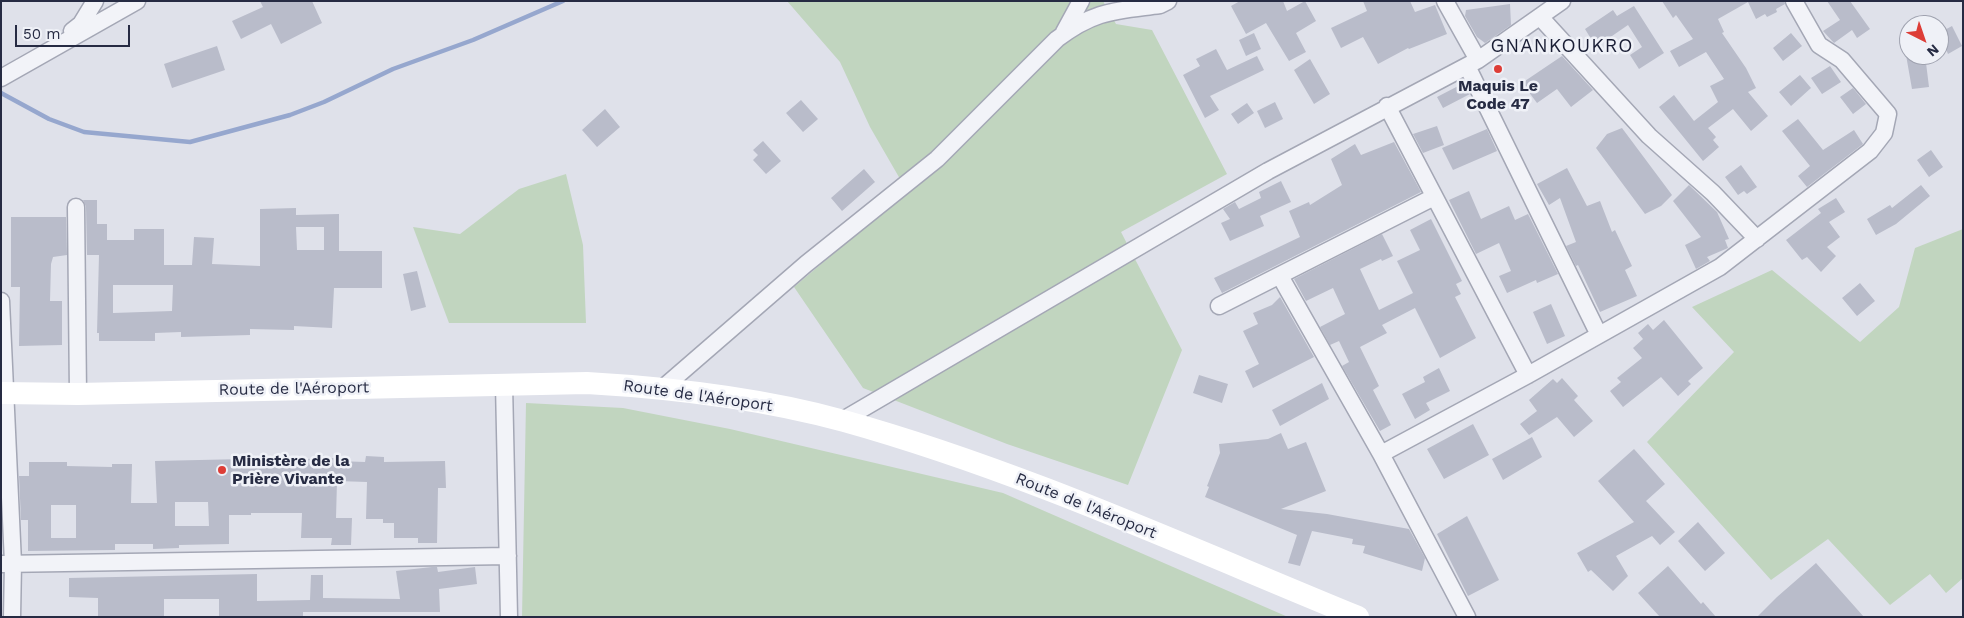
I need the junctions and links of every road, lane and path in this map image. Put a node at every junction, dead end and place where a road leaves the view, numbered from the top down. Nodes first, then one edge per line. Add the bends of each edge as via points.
1 (95, 1) edge
2 (137, 1) edge
3 (1081, 1) edge
4 (1168, 1) edge
5 (1445, 1) edge
6 (1562, 1) edge
7 (1794, 1) edge
8 (1540, 18) junction
9 (1064, 34) junction
10 (45, 53) junction
11 (1473, 63) junction
12 (1, 78) edge
13 (1387, 106) junction
14 (1434, 197) junction
15 (76, 207) dead end
16 (1756, 240) junction
17 (1280, 276) junction
18 (1, 301) edge
19 (1219, 306) dead end
20 (1599, 335) junction
21 (1528, 375) junction
22 (504, 384) junction
23 (664, 388) junction
24 (3, 393) edge
25 (78, 394) junction
26 (843, 420) junction
27 (1380, 454) junction
28 (508, 556) junction
29 (7, 564) edge
30 (12, 617) edge
31 (509, 617) edge
32 (1358, 617) edge
33 (1467, 617) edge

1 - 10 street via 81,24
2 - 10 street
3 - 9 street
4 - 9 street via 1094,15
5 - 11 street
6 - 8 street
7 - 16 street via 1819,45 1842,60 1888,114 1884,133 1870,151
8 - 11 street
8 - 16 street via 1648,136 1713,194
9 - 23 street via 937,159 806,264
10 - 12 street
11 - 13 street
11 - 20 street
13 - 14 street
13 - 26 street via 1268,171
14 - 17 street
14 - 21 street
15 - 25 street
16 - 20 street via 1720,267
17 - 19 street
17 - 27 street
18 - 24 street
20 - 21 street
21 - 27 street
22 - 23 main road, Route de l'Aéroport via 587,382
22 - 25 main road, Route de l'Aéroport
22 - 28 street
23 - 26 main road, Route de l'Aéroport via 747,400
24 - 25 main road, Route de l'Aéroport
24 - 29 street
26 - 32 main road, Route de l'Aéroport via 1022,480
27 - 33 street
28 - 29 street
28 - 31 street
29 - 30 street

